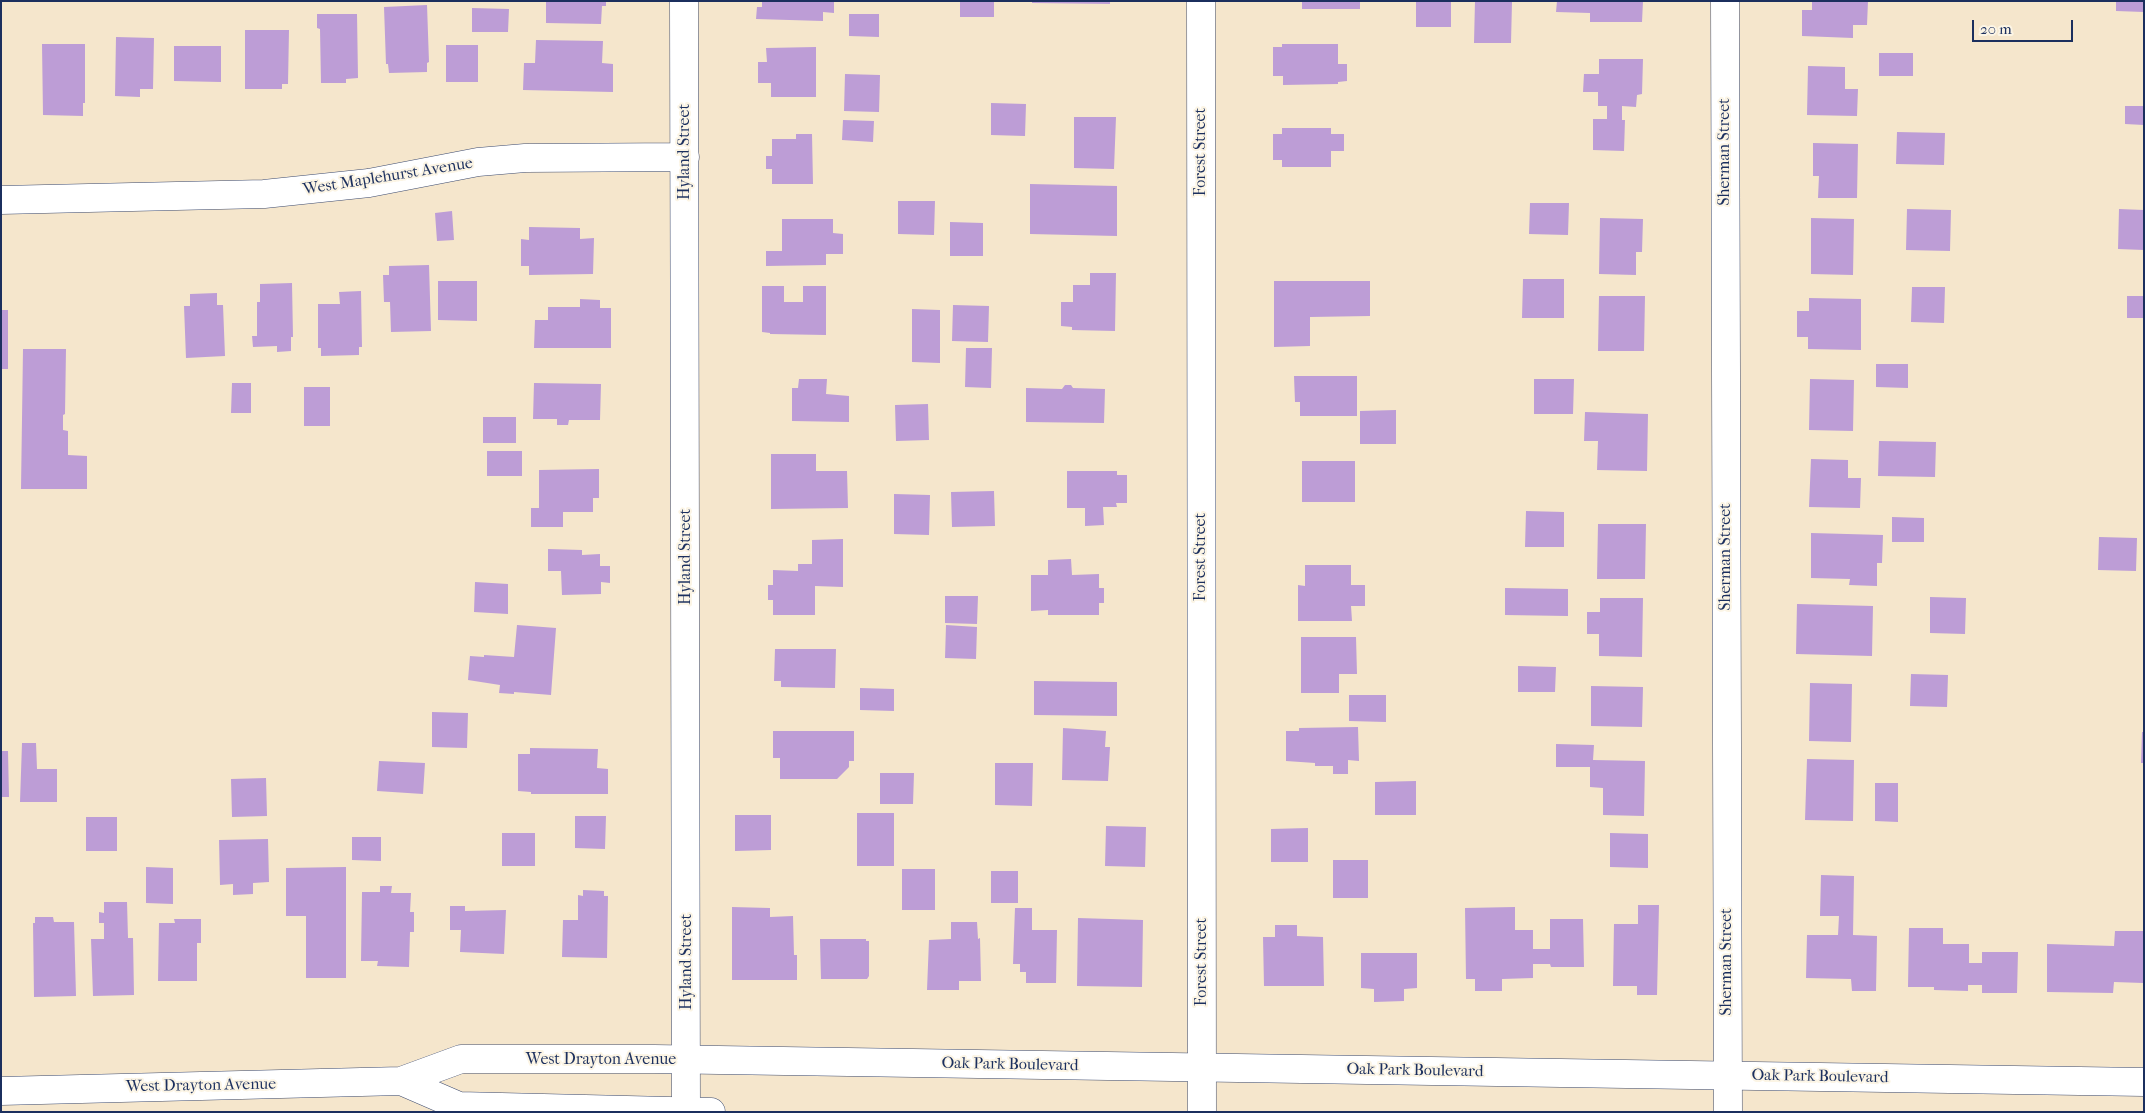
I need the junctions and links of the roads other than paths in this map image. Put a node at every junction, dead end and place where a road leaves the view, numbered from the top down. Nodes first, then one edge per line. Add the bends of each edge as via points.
1 (684, 1) edge
2 (1200, 1) edge
3 (1725, 1) edge
4 (685, 157) junction
5 (1, 200) edge
6 (686, 1060) junction
7 (1202, 1068) junction
8 (1726, 1076) junction
9 (401, 1081) junction
10 (2144, 1082) edge
11 (1, 1091) edge
12 (686, 1112) edge
13 (710, 1112) edge
14 (1202, 1112) edge
15 (1728, 1112) edge

1 - 4 street, Hyland Street
2 - 7 street, Forest Street
3 - 8 street, Sherman Street
4 - 5 street, West Maplehurst Avenue via 525,158 478,162 360,184 264,194
4 - 6 street, Hyland Street
6 - 7 street, Oak Park Boulevard
6 - 9 street, West Drayton Avenue via 461,1059
6 - 12 street, Hyland Street
7 - 8 street, Oak Park Boulevard
7 - 14 street, Forest Street
8 - 10 street, Oak Park Boulevard
8 - 15 street, Sherman Street
9 - 11 street, West Drayton Avenue
9 - 12 street, West Drayton Avenue via 459,1106
12 - 13 street

